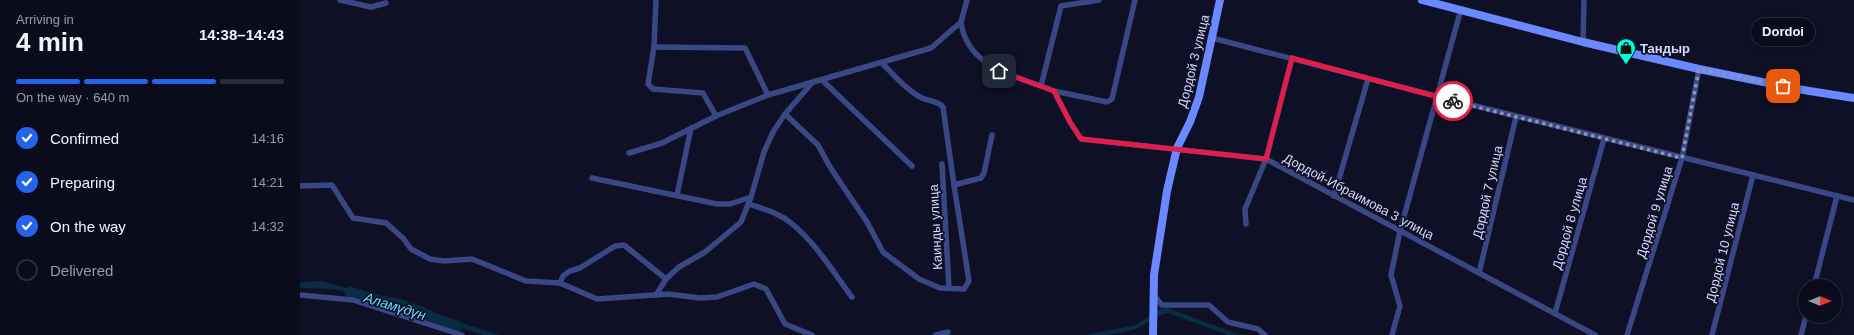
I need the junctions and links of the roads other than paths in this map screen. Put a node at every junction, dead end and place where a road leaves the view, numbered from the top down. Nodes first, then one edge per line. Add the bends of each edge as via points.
1 (340, 0) edge
2 (656, 0) edge
3 (967, 0) edge
4 (1099, 0) edge
5 (1135, 0) edge
6 (1220, 0) edge
7 (1422, 0) edge
8 (1584, 0) edge
9 (386, 4) dead end
10 (1461, 9) junction
11 (961, 22) junction
12 (1212, 38) junction
13 (1583, 42) junction
14 (654, 47) junction
15 (1292, 58) junction
16 (882, 64) junction
17 (1699, 69) junction
18 (1368, 79) junction
19 (822, 80) junction
20 (812, 83) junction
21 (1041, 86) junction
22 (1054, 91) junction
23 (768, 95) junction
24 (1436, 96) junction
25 (1854, 98) edge
26 (785, 114) junction
27 (716, 116) junction
28 (1516, 117) junction
29 (691, 128) junction
30 (992, 135) dead end
31 (1604, 139) junction
32 (1177, 148) junction
33 (629, 154) dead end
34 (1682, 158) junction
35 (1266, 159) junction
36 (942, 164) dead end
37 (912, 166) dead end
38 (1753, 175) junction
39 (592, 178) dead end
40 (954, 185) junction
41 (300, 186) edge
42 (677, 195) junction
43 (1334, 196) junction
44 (1837, 196) junction
45 (751, 197) junction
46 (1854, 200) edge
47 (749, 204) junction
48 (1246, 224) dead end
49 (1400, 231) junction
50 (1479, 273) junction
51 (666, 279) junction
52 (1816, 279) edge
53 (560, 283) junction
54 (949, 288) junction
55 (300, 295) edge
56 (656, 295) junction
57 (1153, 295) junction
58 (852, 297) dead end
59 (1555, 313) junction
60 (1804, 323) edge
61 (948, 332) dead end
62 (1153, 334) edge
63 (462, 335) edge
64 (812, 335) edge
65 (936, 335) edge
66 (1265, 335) edge
67 (1392, 335) edge
68 (1595, 335) edge
69 (1627, 335) edge
70 (1712, 335) edge
71 (1801, 335) edge

1 - 9 street via 371,7
2 - 14 street
3 - 11 street
4 - 21 street via 1061,6
5 - 22 street via 1112,100 1107,102
6 - 12 main road, Дордой 3 улица
7 - 10 main road
8 - 13 street
10 - 13 main road
10 - 24 street
11 - 16 street via 931,48
11 - 21 street via 962,33 971,48 990,66
12 - 15 street
12 - 32 main road, Дордой 3 улица via 1199,97
13 - 17 main road
14 - 23 street via 745,48
14 - 27 street via 648,84 653,89 703,93
15 - 18 street
15 - 35 street
16 - 19 street
16 - 40 street via 913,93 936,101 943,107
17 - 25 main road
17 - 34 street, Дордой 9 улица
18 - 24 street
18 - 43 street
19 - 20 street
19 - 37 street
20 - 23 street
20 - 26 street
21 - 22 street
22 - 32 street, Дордой-Ибраимова 3 улица via 1081,139
23 - 27 street
24 - 28 street
24 - 49 street
26 - 45 street via 764,152
26 - 54 street via 818,145 867,222 882,252 919,279 940,288
27 - 29 street
28 - 31 street
28 - 50 street, Дордой 7 улица
29 - 33 street via 662,143
29 - 42 street
30 - 40 street via 981,178
31 - 34 street
31 - 59 street, Дордой 8 улица
32 - 35 street, Дордой-Ибраимова 3 улица
32 - 57 main road, Дордой 3 улица via 1162,213
34 - 38 street
34 - 69 street, Дордой 9 улица
35 - 43 street, Дордой-Ибраимова 3 улица
35 - 48 street via 1245,209
36 - 54 street, Каинды улица
38 - 44 street
38 - 70 street, Дордой 10 улица
39 - 42 street
40 - 54 street via 969,281 964,289
41 - 53 street via 332,185 353,218 386,223 411,248 430,259 472,259 526,281
42 - 45 street via 717,204 730,204
43 - 49 street, Дордой-Ибраимова 3 улица
44 - 46 street
44 - 52 street
45 - 47 street
47 - 51 street via 740,222 705,252 678,268
47 - 58 street via 790,222 812,243
49 - 50 street, Дордой-Ибраимова 3 улица
49 - 67 street via 1392,275 1400,306
50 - 59 street, Дордой-Ибраимова 3 улица
51 - 53 street via 624,245 615,246 580,268 570,271 563,276
51 - 56 street
53 - 56 street via 597,299
55 - 63 street via 352,300
56 - 64 street via 717,297 754,284 766,289 785,324
57 - 62 main road, Дордой 3 улица
57 - 66 street via 1162,305 1209,305 1228,322 1258,329
59 - 68 street, Дордой-Ибраимова 3 улица
60 - 71 street
61 - 65 street

